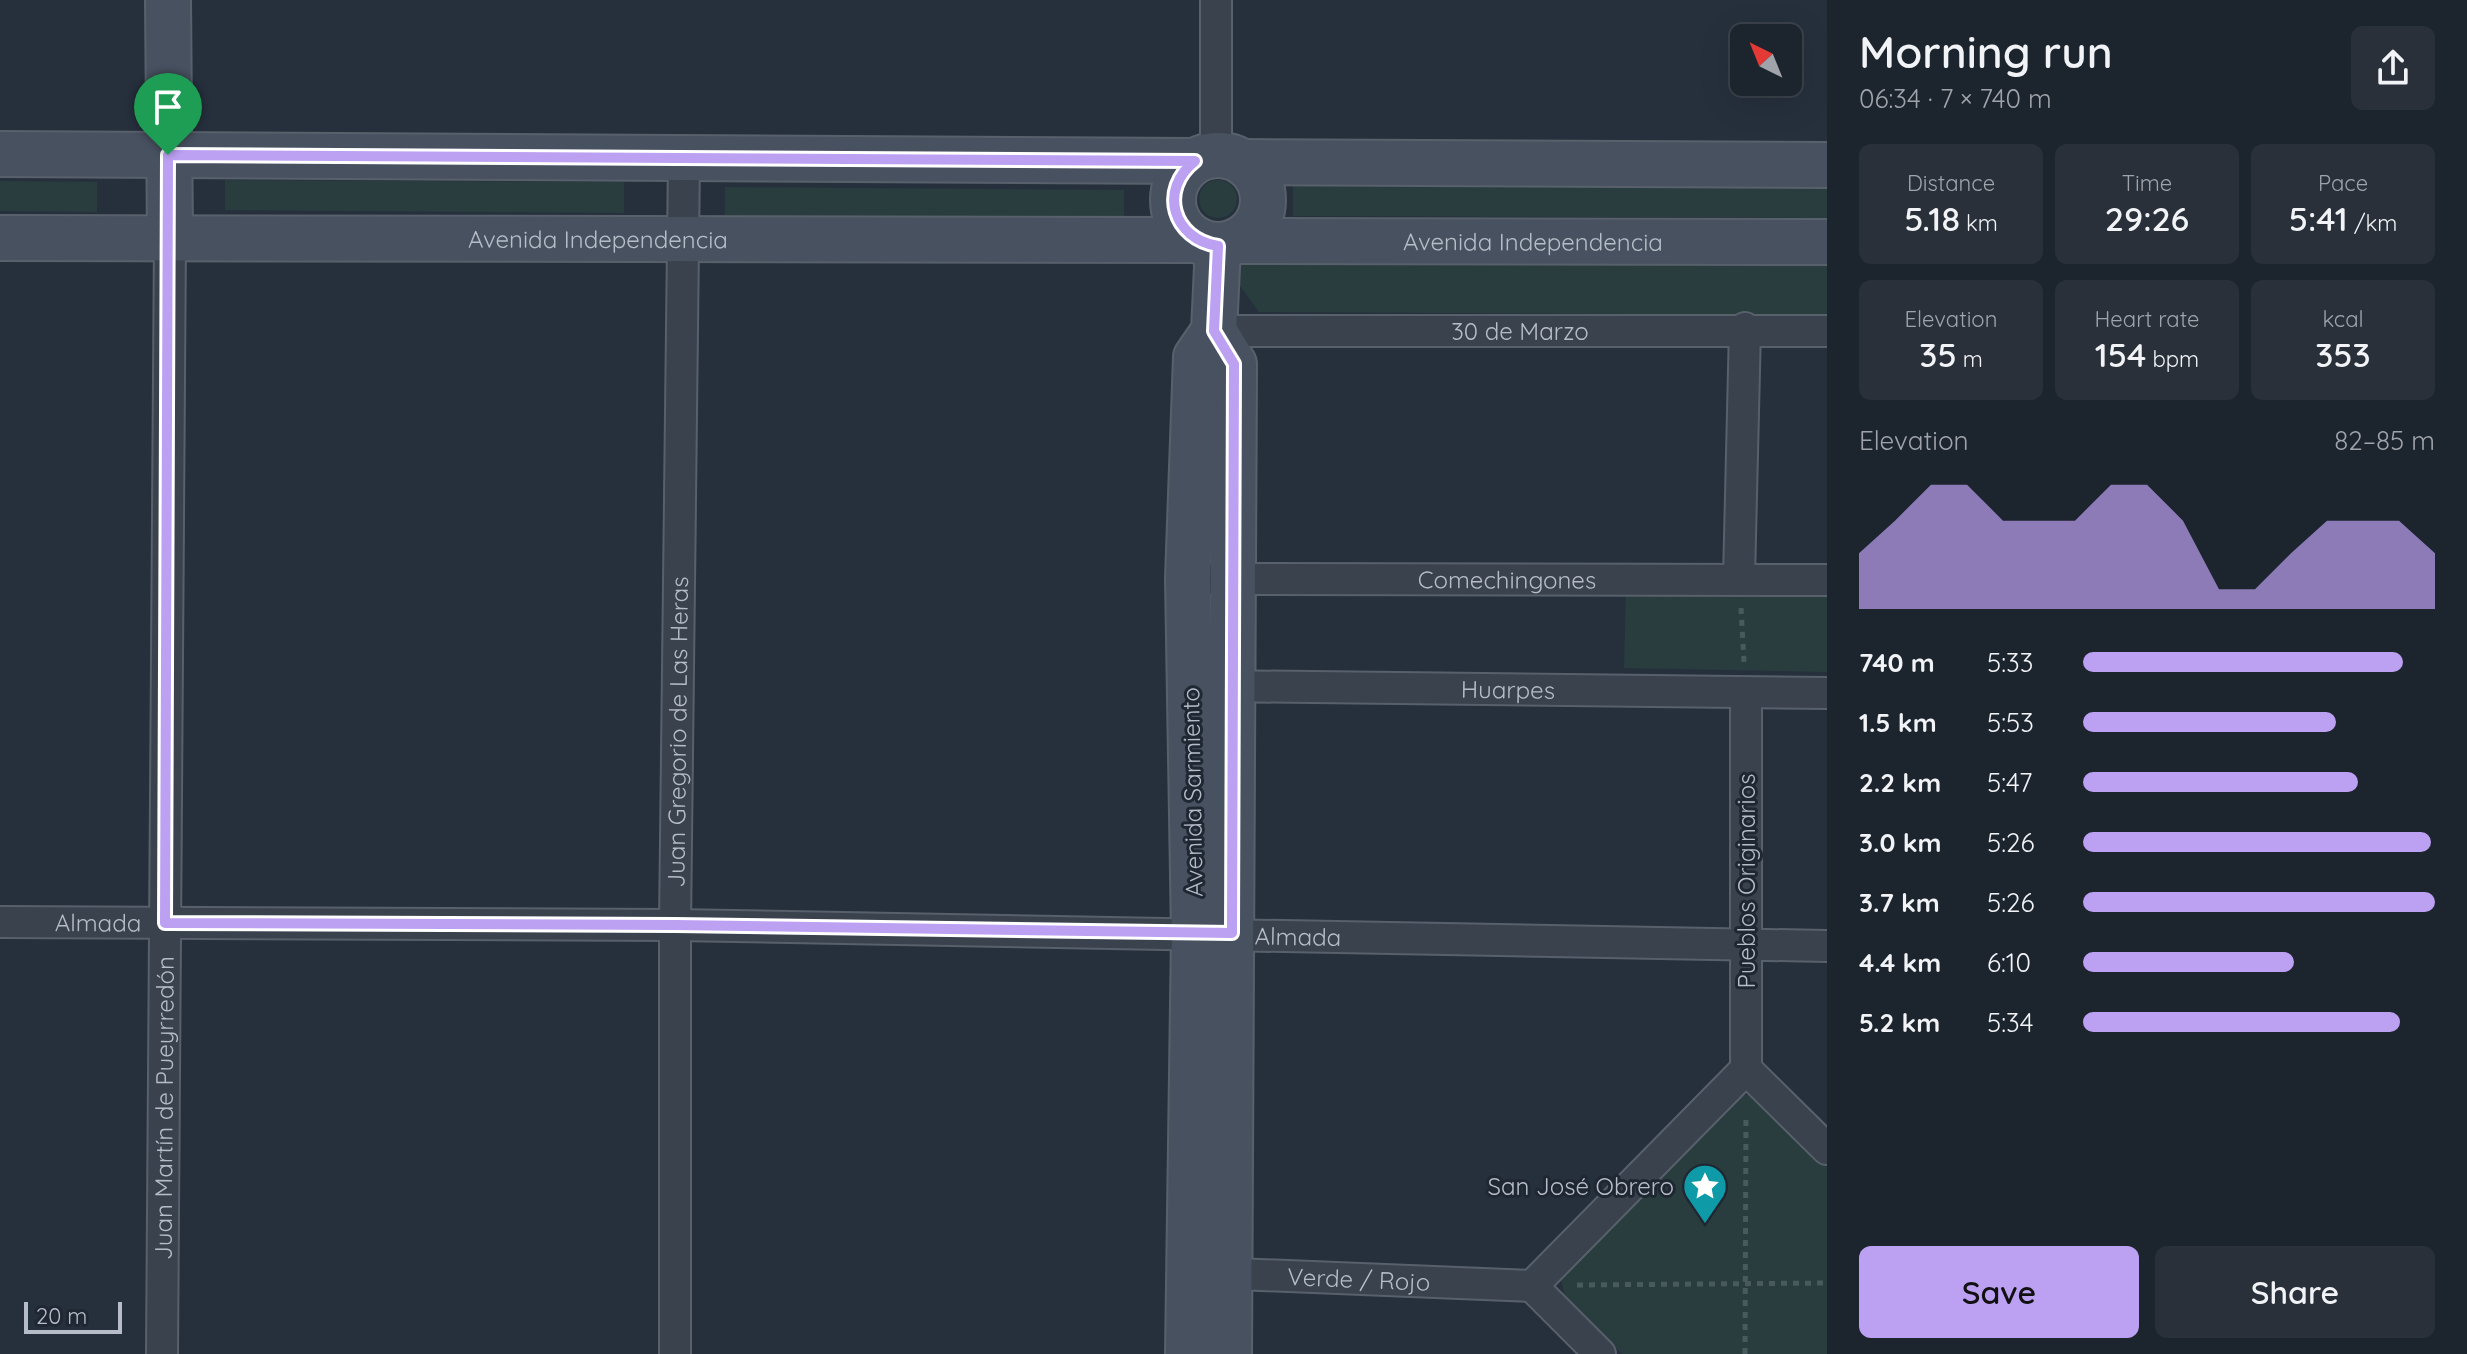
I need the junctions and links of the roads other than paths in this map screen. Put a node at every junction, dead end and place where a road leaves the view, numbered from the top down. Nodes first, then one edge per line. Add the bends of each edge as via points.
1 (168, 0) edge
2 (1216, 0) edge
3 (0, 154) edge
4 (168, 155) junction
5 (684, 158) junction
6 (1218, 159) junction
7 (1827, 165) edge
8 (0, 238) edge
9 (170, 238) junction
10 (683, 239) junction
11 (1218, 242) junction
12 (1827, 242) edge
13 (1745, 328) junction
14 (1214, 331) junction
15 (1827, 331) edge
16 (1188, 578) junction
17 (1231, 579) junction
18 (1739, 579) junction
19 (1827, 580) edge
20 (1210, 686) junction
21 (1746, 693) junction
22 (1827, 693) edge
23 (0, 922) edge
24 (165, 923) junction
25 (675, 925) junction
26 (1213, 934) junction
27 (1827, 946) edge
28 (1746, 947) junction
29 (1746, 1069) junction
30 (1827, 1149) edge
31 (1208, 1273) junction
32 (1532, 1286) junction
33 (162, 1354) edge
34 (675, 1354) edge
35 (1188, 1354) edge
36 (1229, 1354) edge
37 (1600, 1354) edge

1 - 4 main road
2 - 6 street
3 - 4 main road
4 - 5 main road
4 - 9 main road
5 - 6 main road
5 - 10 street, Juan Gregorio de Las Heras
6 - 7 main road
6 - 11 main road via 1261,185 1263,208 1251,231
6 - 11 main road via 1177,181 1173,206 1184,230
8 - 9 main road, Avenida Independencia
9 - 10 main road, Avenida Independencia
9 - 24 street, Juan Martín de Pueyrredón
10 - 11 main road, Avenida Independencia
10 - 25 street, Juan Gregorio de Las Heras
11 - 12 main road, Avenida Independencia
11 - 14 main road, Avenida Sarmiento
13 - 14 street, 30 de Marzo
13 - 15 street, 30 de Marzo
13 - 18 street
14 - 16 main road, Avenida Sarmiento via 1196,357
14 - 17 main road, Avenida Sarmiento via 1234,364
16 - 17 street, Comechingones
16 - 20 main road, Avenida Sarmiento
17 - 18 street, Comechingones
17 - 20 main road, Avenida Sarmiento
18 - 19 street, Comechingones
20 - 21 street, Huarpes
20 - 26 main road, Avenida Sarmiento
21 - 22 street, Huarpes
21 - 28 street, Pueblos Originarios
23 - 24 street, Almada
24 - 25 street, Almada
24 - 33 street, Juan Martín de Pueyrredón
25 - 26 street, Almada
25 - 34 street, Juan Gregorio de Las Heras
26 - 28 street, Almada
26 - 31 main road, Avenida Sarmiento
27 - 28 street, Almada
28 - 29 street, Pueblos Originarios
29 - 30 street
29 - 32 street
31 - 32 street, Verde / Rojo
31 - 35 main road, Avenida Sarmiento
31 - 36 main road, Avenida Sarmiento
32 - 37 street

